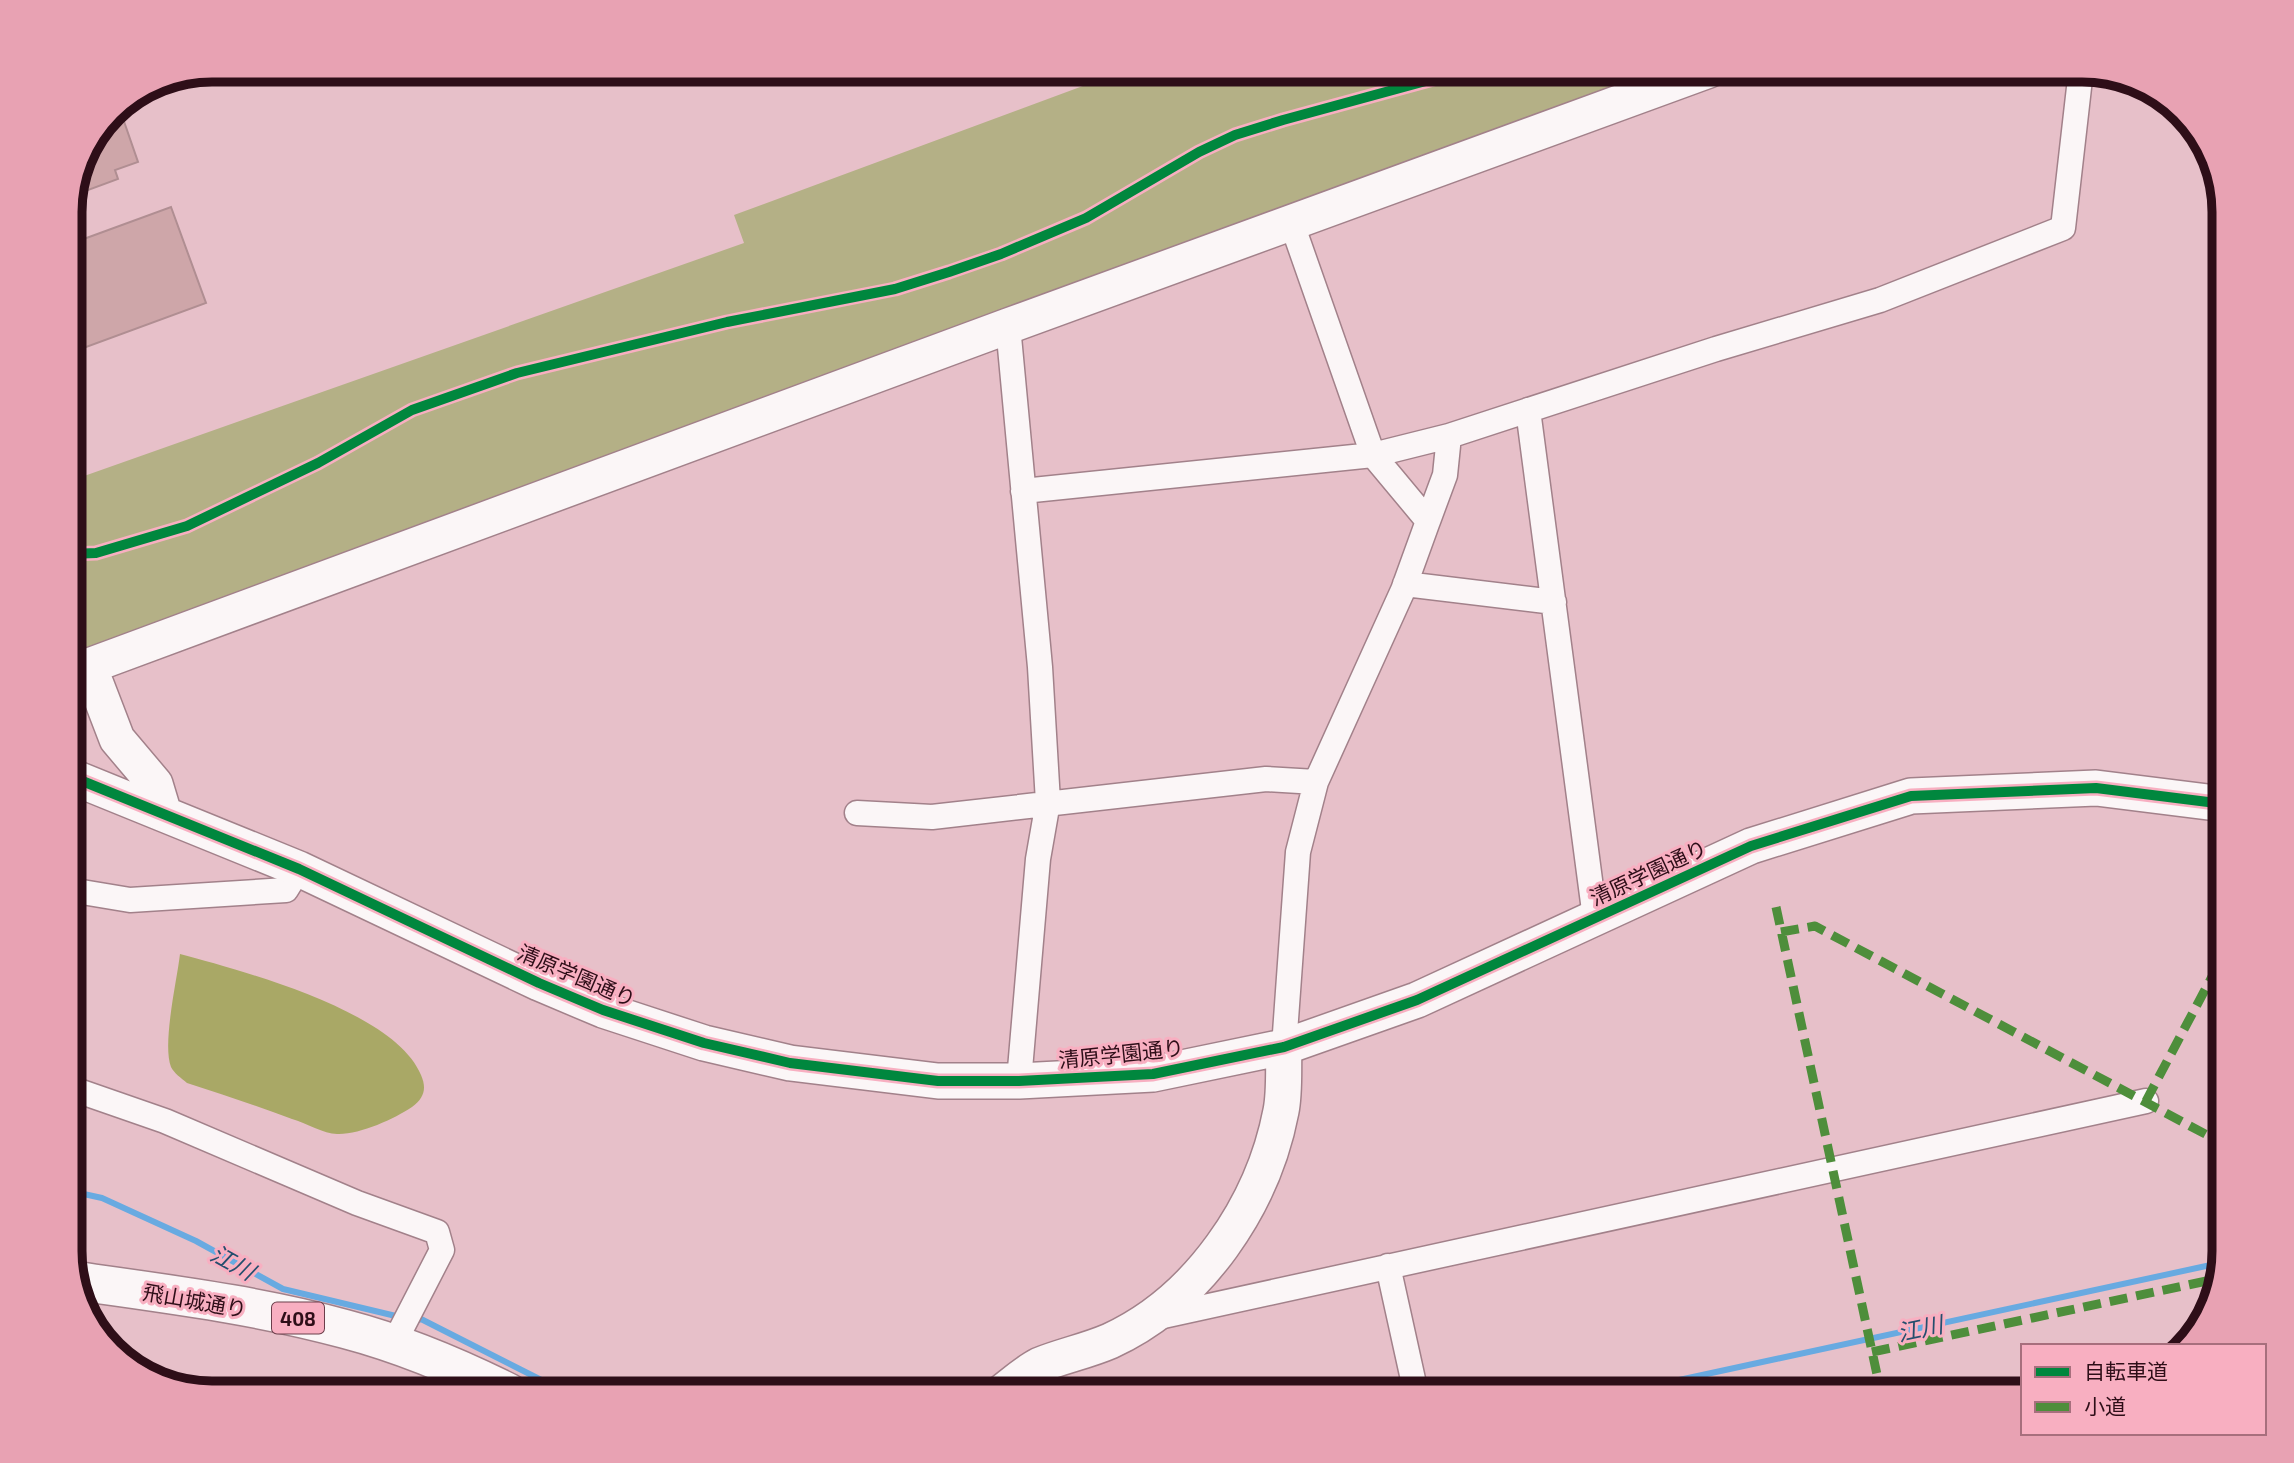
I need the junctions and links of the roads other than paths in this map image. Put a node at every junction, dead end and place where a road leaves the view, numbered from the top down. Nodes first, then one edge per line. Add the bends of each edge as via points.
1 (1676, 82) edge
2 (2080, 82) edge
3 (1292, 224) junction
4 (1008, 326) junction
5 (1528, 410) junction
6 (1449, 436) junction
7 (1373, 455) junction
8 (1023, 491) junction
9 (1428, 521) junction
10 (1405, 584) junction
11 (1553, 602) junction
12 (83, 667) edge
13 (83, 674) edge
14 (83, 781) edge
15 (1316, 782) junction
16 (1048, 802) junction
17 (2212, 802) edge
18 (857, 813) dead end
19 (164, 814) junction
20 (299, 869) junction
21 (83, 892) edge
22 (1595, 918) junction
23 (1284, 1047) junction
24 (1019, 1081) junction
25 (83, 1093) edge
26 (2146, 1101) dead end
27 (1388, 1266) junction
28 (87, 1283) edge
29 (1150, 1319) junction
30 (393, 1345) junction
31 (483, 1381) edge
32 (1017, 1381) edge
33 (1413, 1381) edge

1 - 3 street
2 - 5 street via 2063,228 1880,300
3 - 4 street
3 - 7 street
4 - 8 street
4 - 12 street
5 - 6 street
5 - 11 street
6 - 7 street
6 - 9 street via 1446,475
7 - 8 street
7 - 9 street
8 - 16 street
9 - 10 street
10 - 11 street
10 - 15 street
11 - 22 street
13 - 19 street via 117,739 155,784
14 - 19 street, 清原学園通り
15 - 16 street via 1266,779
15 - 23 street via 1298,852
16 - 18 street via 932,817
16 - 24 street via 1038,859
17 - 22 street, 清原学園通り via 2096,788 1912,796 1751,846
19 - 20 street, 清原学園通り
20 - 21 street via 286,890 130,900
20 - 24 street, 清原学園通り via 603,1010 704,1043 790,1063 863,1073 938,1081
22 - 23 street, 清原学園通り via 1417,1000
23 - 24 street, 清原学園通り via 1153,1074
23 - 29 street via 1282,1109 1268,1162 1245,1212 1218,1252
25 - 30 street via 165,1121 345,1199 437,1232 442,1250
26 - 27 street
27 - 29 street
27 - 33 street
28 - 30 highway, 飛山城通り / 408 via 292,1317
29 - 32 street via 1110,1341 1037,1366
30 - 31 highway, 飛山城通り / 408

